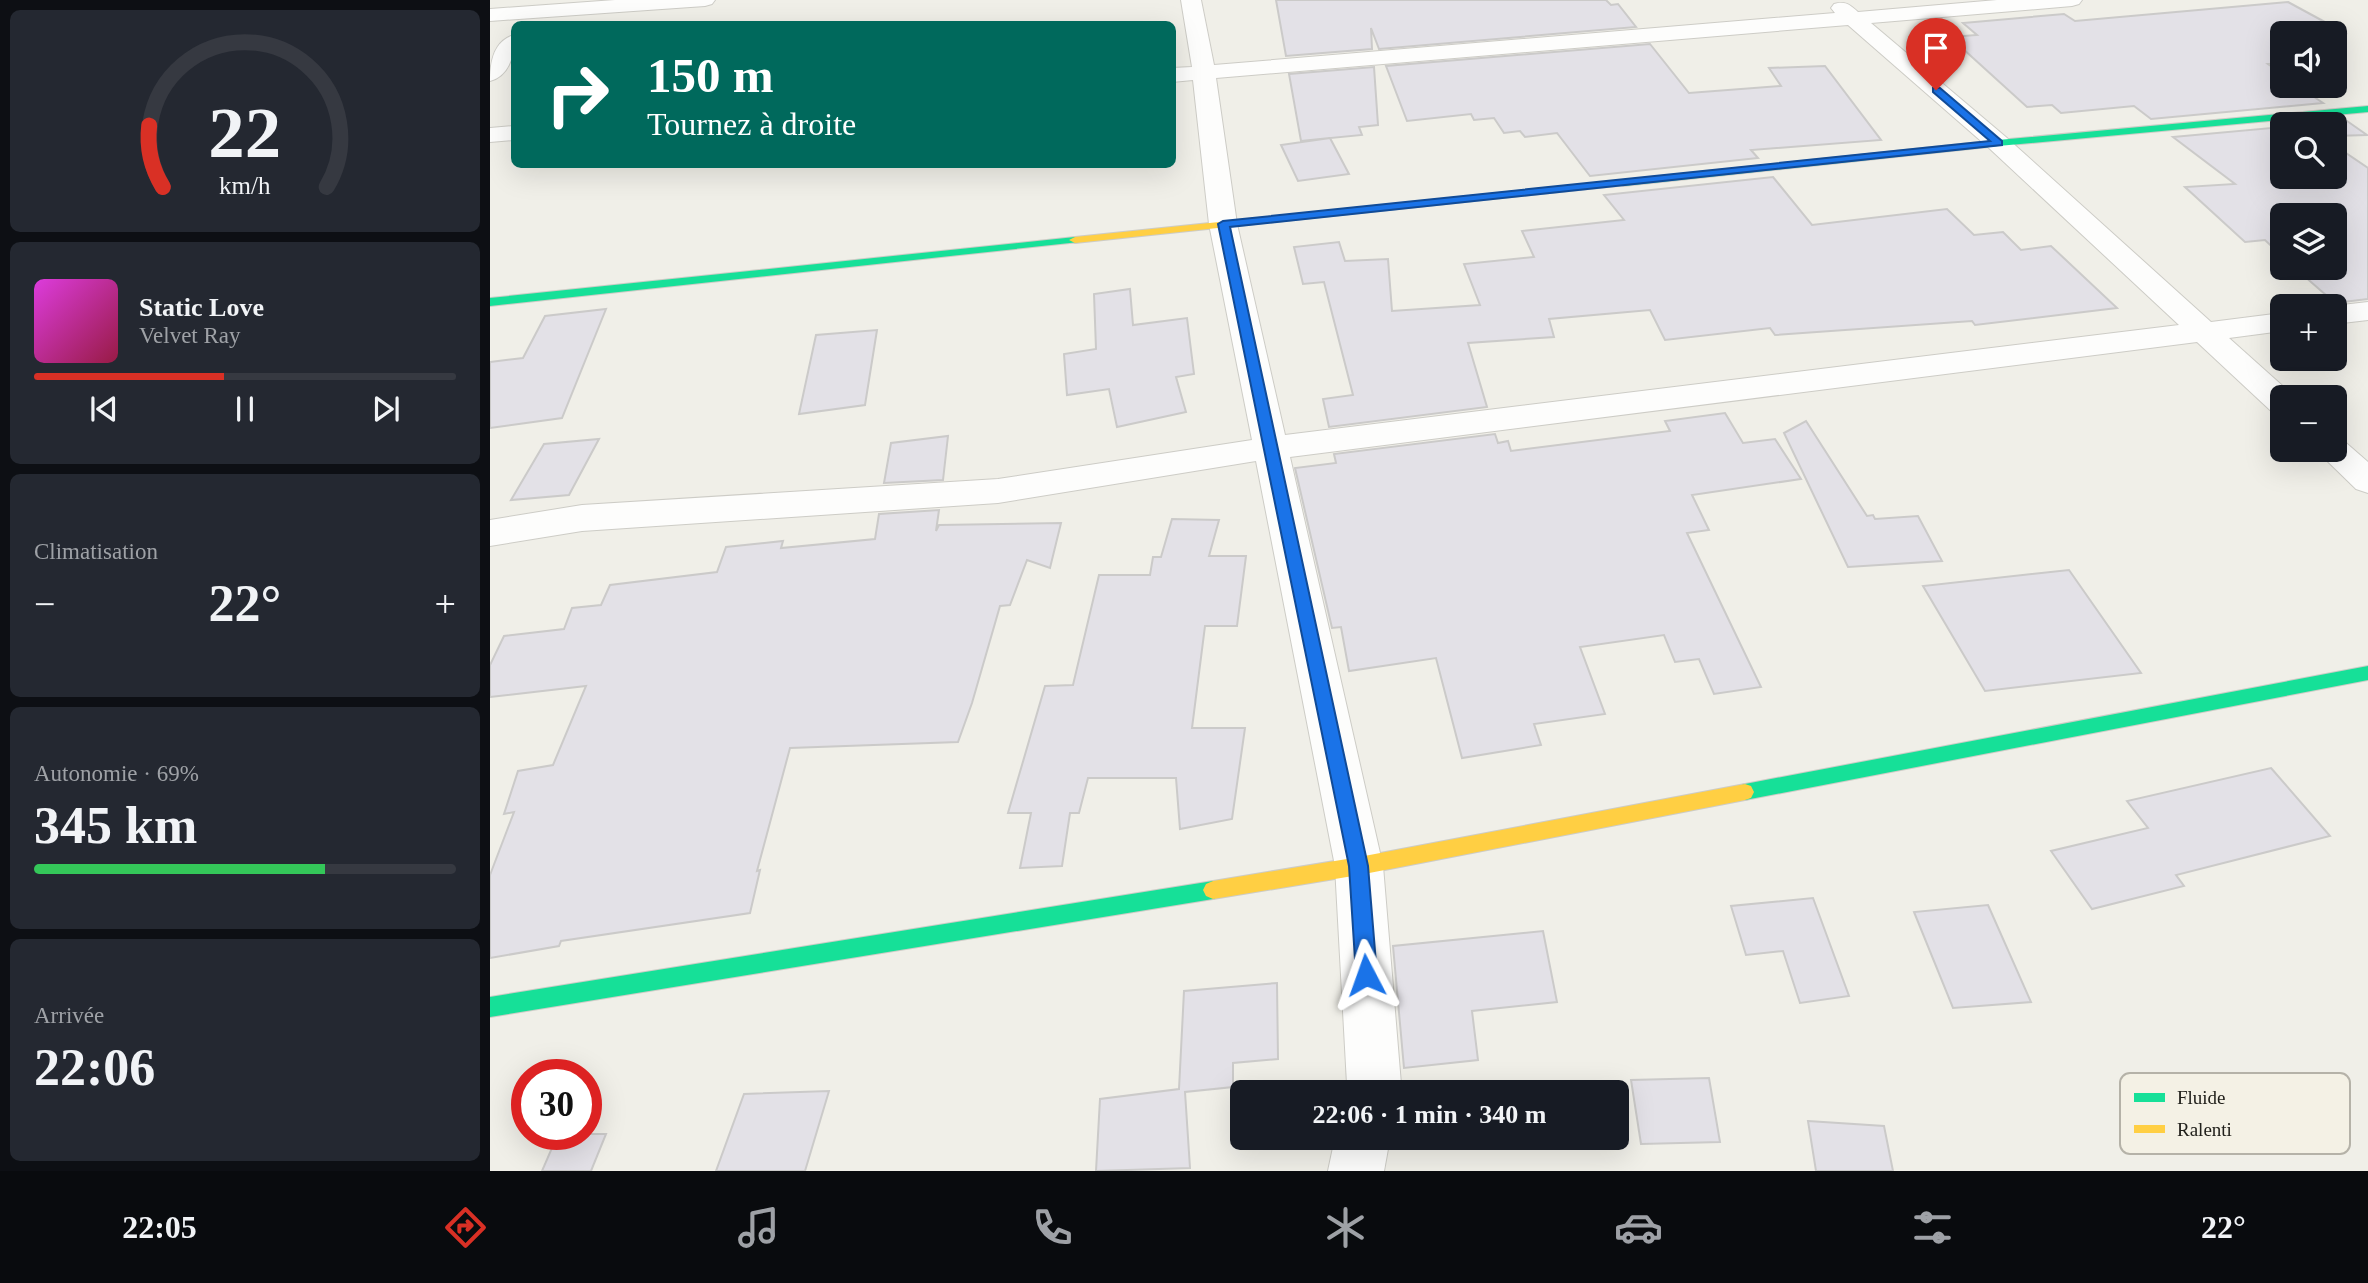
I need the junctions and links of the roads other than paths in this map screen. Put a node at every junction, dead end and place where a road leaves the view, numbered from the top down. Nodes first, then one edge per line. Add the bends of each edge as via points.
1 (705, 0) edge
2 (1191, 0) edge
3 (1832, 0) edge
4 (2072, 0) edge
5 (537, 12) edge
6 (490, 15) edge
7 (1853, 19) junction
8 (511, 46) edge
9 (490, 74) edge
10 (1188, 74) edge
11 (2368, 109) edge
12 (511, 133) edge
13 (490, 135) edge
14 (1998, 143) junction
15 (1223, 224) junction
16 (490, 302) edge
17 (2368, 311) edge
18 (2347, 313) edge
19 (2270, 324) edge
20 (2204, 333) junction
21 (2270, 392) edge
22 (1269, 448) junction
23 (2347, 462) edge
24 (2368, 481) edge
25 (490, 533) edge
26 (2368, 673) edge
27 (1359, 866) junction
28 (490, 1007) edge
29 (1374, 1080) edge
30 (1360, 1150) edge
31 (1356, 1171) edge

1 - 5 street
2 - 10 street
3 - 7 street
4 - 7 street
5 - 6 street
7 - 10 street
7 - 14 street
8 - 9 street
10 - 15 street
11 - 14 street
12 - 13 street
14 - 15 street
14 - 20 street
15 - 16 street
15 - 22 street
17 - 18 street
19 - 20 street
20 - 21 street
20 - 22 street
22 - 25 street via 998,491 582,518
22 - 27 street
23 - 24 street
26 - 27 street
27 - 28 street
27 - 29 street
30 - 31 street

